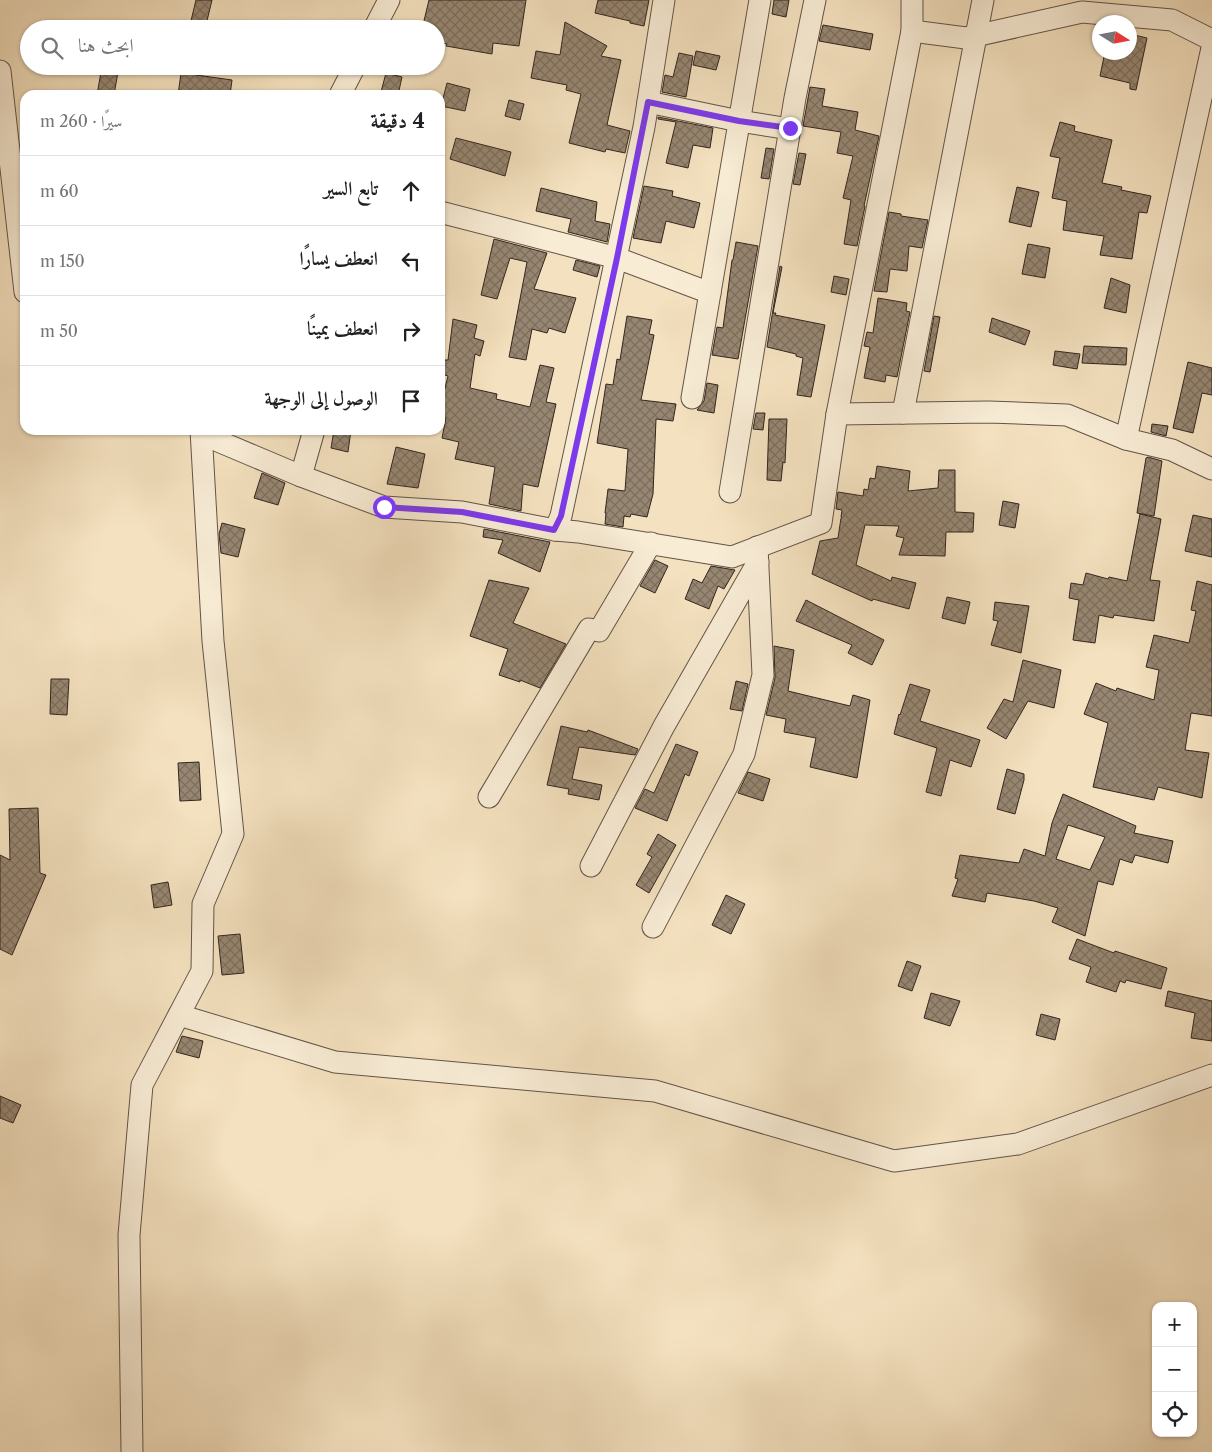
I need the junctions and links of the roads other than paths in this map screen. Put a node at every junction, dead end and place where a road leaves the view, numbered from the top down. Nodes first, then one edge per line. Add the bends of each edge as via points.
1 (389, 0) edge
2 (664, 0) edge
3 (760, 0) edge
4 (815, 0) edge
5 (912, 0) edge
6 (983, 0) edge
7 (379, 20) edge
8 (912, 31) junction
9 (975, 36) junction
10 (1212, 40) edge
11 (1212, 48) edge
12 (0, 71) edge
13 (350, 75) edge
14 (343, 90) edge
15 (648, 102) junction
16 (739, 121) junction
17 (790, 128) junction
18 (445, 213) edge
19 (20, 248) edge
20 (617, 258) junction
21 (710, 293) junction
22 (692, 398) dead end
23 (903, 413) junction
24 (838, 414) junction
25 (201, 435) edge
26 (216, 435) edge
27 (313, 435) edge
28 (1126, 439) junction
29 (1212, 469) edge
30 (301, 476) junction
31 (730, 492) dead end
32 (554, 530) junction
33 (651, 543) junction
34 (758, 554) junction
35 (489, 797) dead end
36 (591, 866) dead end
37 (653, 927) dead end
38 (178, 1015) junction
39 (1212, 1075) edge
40 (132, 1452) edge

1 - 7 street
2 - 15 street
3 - 16 street
4 - 17 street
5 - 8 street
6 - 9 street
8 - 9 street via 966,38
8 - 24 street
9 - 10 street via 1082,12 1172,20
9 - 23 street
11 - 28 street
12 - 19 street
13 - 14 street
15 - 16 street
15 - 20 street
16 - 17 street
16 - 21 street
17 - 31 street
18 - 20 street
20 - 21 street
20 - 32 street via 561,516
21 - 22 street
23 - 24 street
23 - 28 street via 1066,415
24 - 34 street via 821,523
25 - 38 street via 213,641 233,834 204,904 202,971
26 - 30 street via 218,442
27 - 30 street
28 - 29 street via 1172,450
30 - 32 street via 384,507 462,512
32 - 33 street
33 - 34 street via 732,556
33 - 35 street via 599,631 589,629
34 - 36 street
34 - 37 street via 763,675 744,754
38 - 39 street via 335,1062 655,1091 894,1161 1018,1144
38 - 40 street via 142,1085 129,1235

